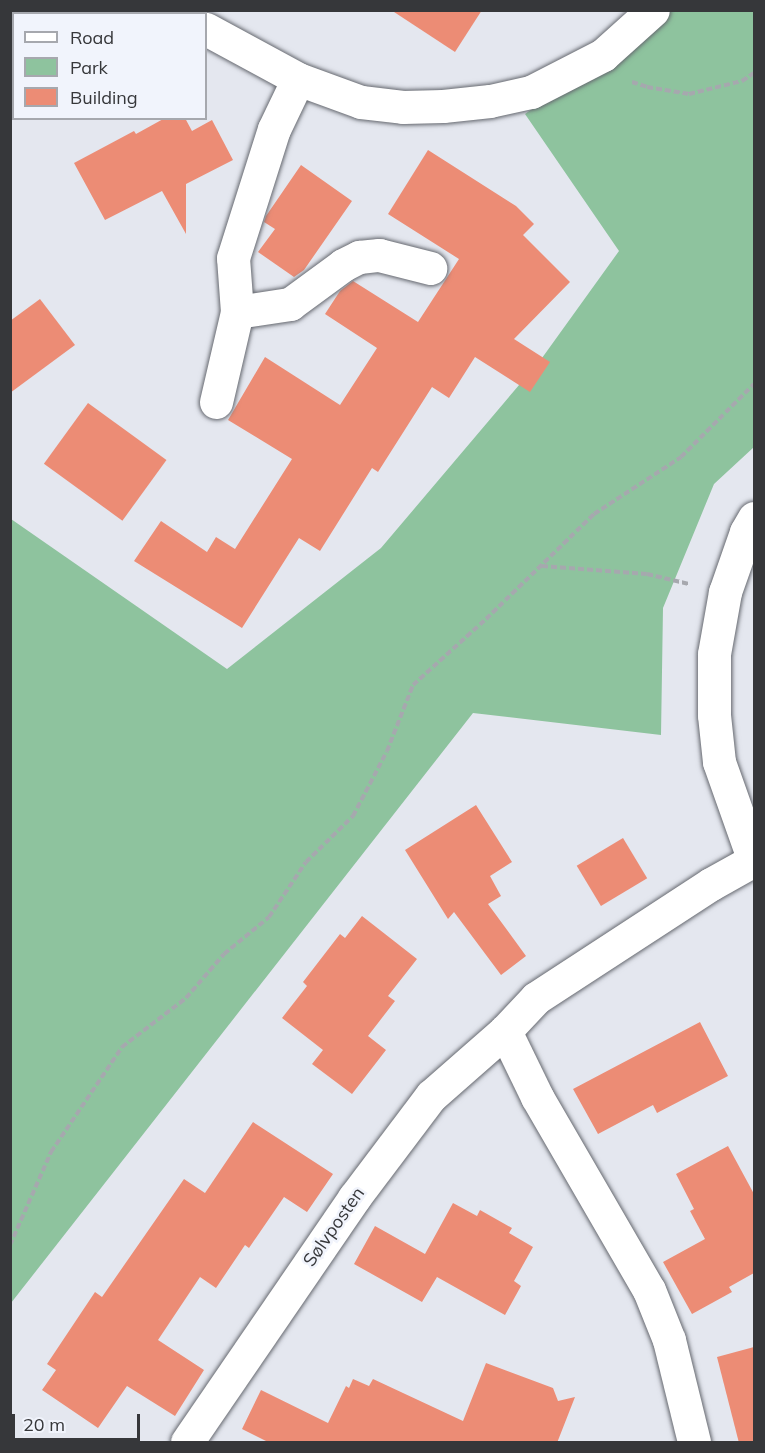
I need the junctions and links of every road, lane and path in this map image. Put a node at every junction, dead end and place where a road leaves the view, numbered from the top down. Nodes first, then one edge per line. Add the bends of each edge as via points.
1 (652, 10) edge
2 (207, 29) edge
3 (603, 55) junction
4 (754, 73) edge
5 (298, 79) junction
6 (430, 268) dead end
7 (237, 312) junction
8 (754, 384) edge
9 (216, 402) dead end
10 (754, 518) edge
11 (541, 566) junction
12 (725, 592) junction
13 (754, 861) edge
14 (505, 1030) junction
15 (10, 1245) edge
16 (187, 1443) edge
17 (694, 1443) edge

1 - 3 street
2 - 5 street
3 - 4 path via 626,79 646,87 689,94 742,81
3 - 5 street via 531,92 443,106 361,102
5 - 7 street via 274,129 233,258
6 - 7 street via 379,255 359,257 290,304
7 - 9 street
8 - 11 path via 681,457 594,514
10 - 12 street
11 - 12 path via 647,574
11 - 15 path via 413,685 387,751 352,816 306,862 269,917 224,954 186,998 122,1047 51,1152
12 - 13 street via 714,654 718,762
13 - 14 street, Sølvposten via 711,884 536,998
14 - 16 street, Sølvposten via 431,1096 354,1198
14 - 17 street via 537,1097 649,1290 669,1340

